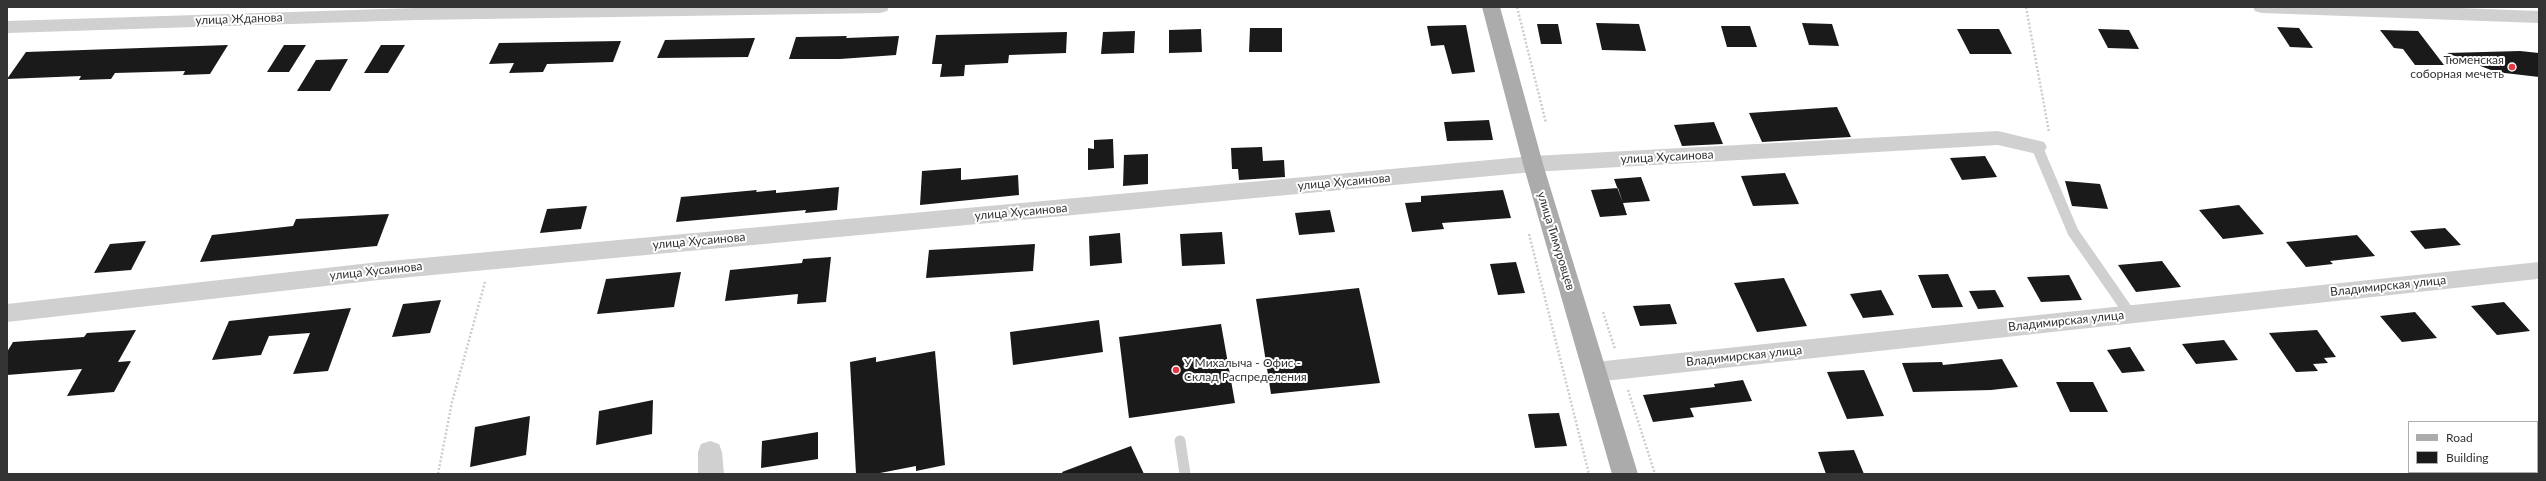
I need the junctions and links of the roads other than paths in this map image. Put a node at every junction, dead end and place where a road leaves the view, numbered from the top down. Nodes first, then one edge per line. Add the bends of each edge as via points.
1 (880, 7) edge
2 (1491, 7) edge
3 (2262, 7) edge
4 (2539, 17) edge
5 (7, 27) edge
6 (2037, 147) joint
7 (1533, 164) junction
8 (2537, 270) dead end
9 (7, 313) edge
10 (2130, 314) junction
11 (1595, 372) junction
12 (1180, 441) dead end
13 (1185, 474) edge
14 (1625, 474) edge

1 - 5 street, улица Жданова via 416,14
2 - 7 main road, улица Тимуровцев
3 - 4 street
6 - 7 street, улица Хусаинова via 1998,138
6 - 10 lane via 2073,232
7 - 9 street, улица Хусаинова via 491,260
7 - 11 main road, улица Тимуровцев
8 - 10 street, Владимирская улица
10 - 11 street, Владимирская улица
11 - 14 main road, улица Тимуровцев
12 - 13 lane

